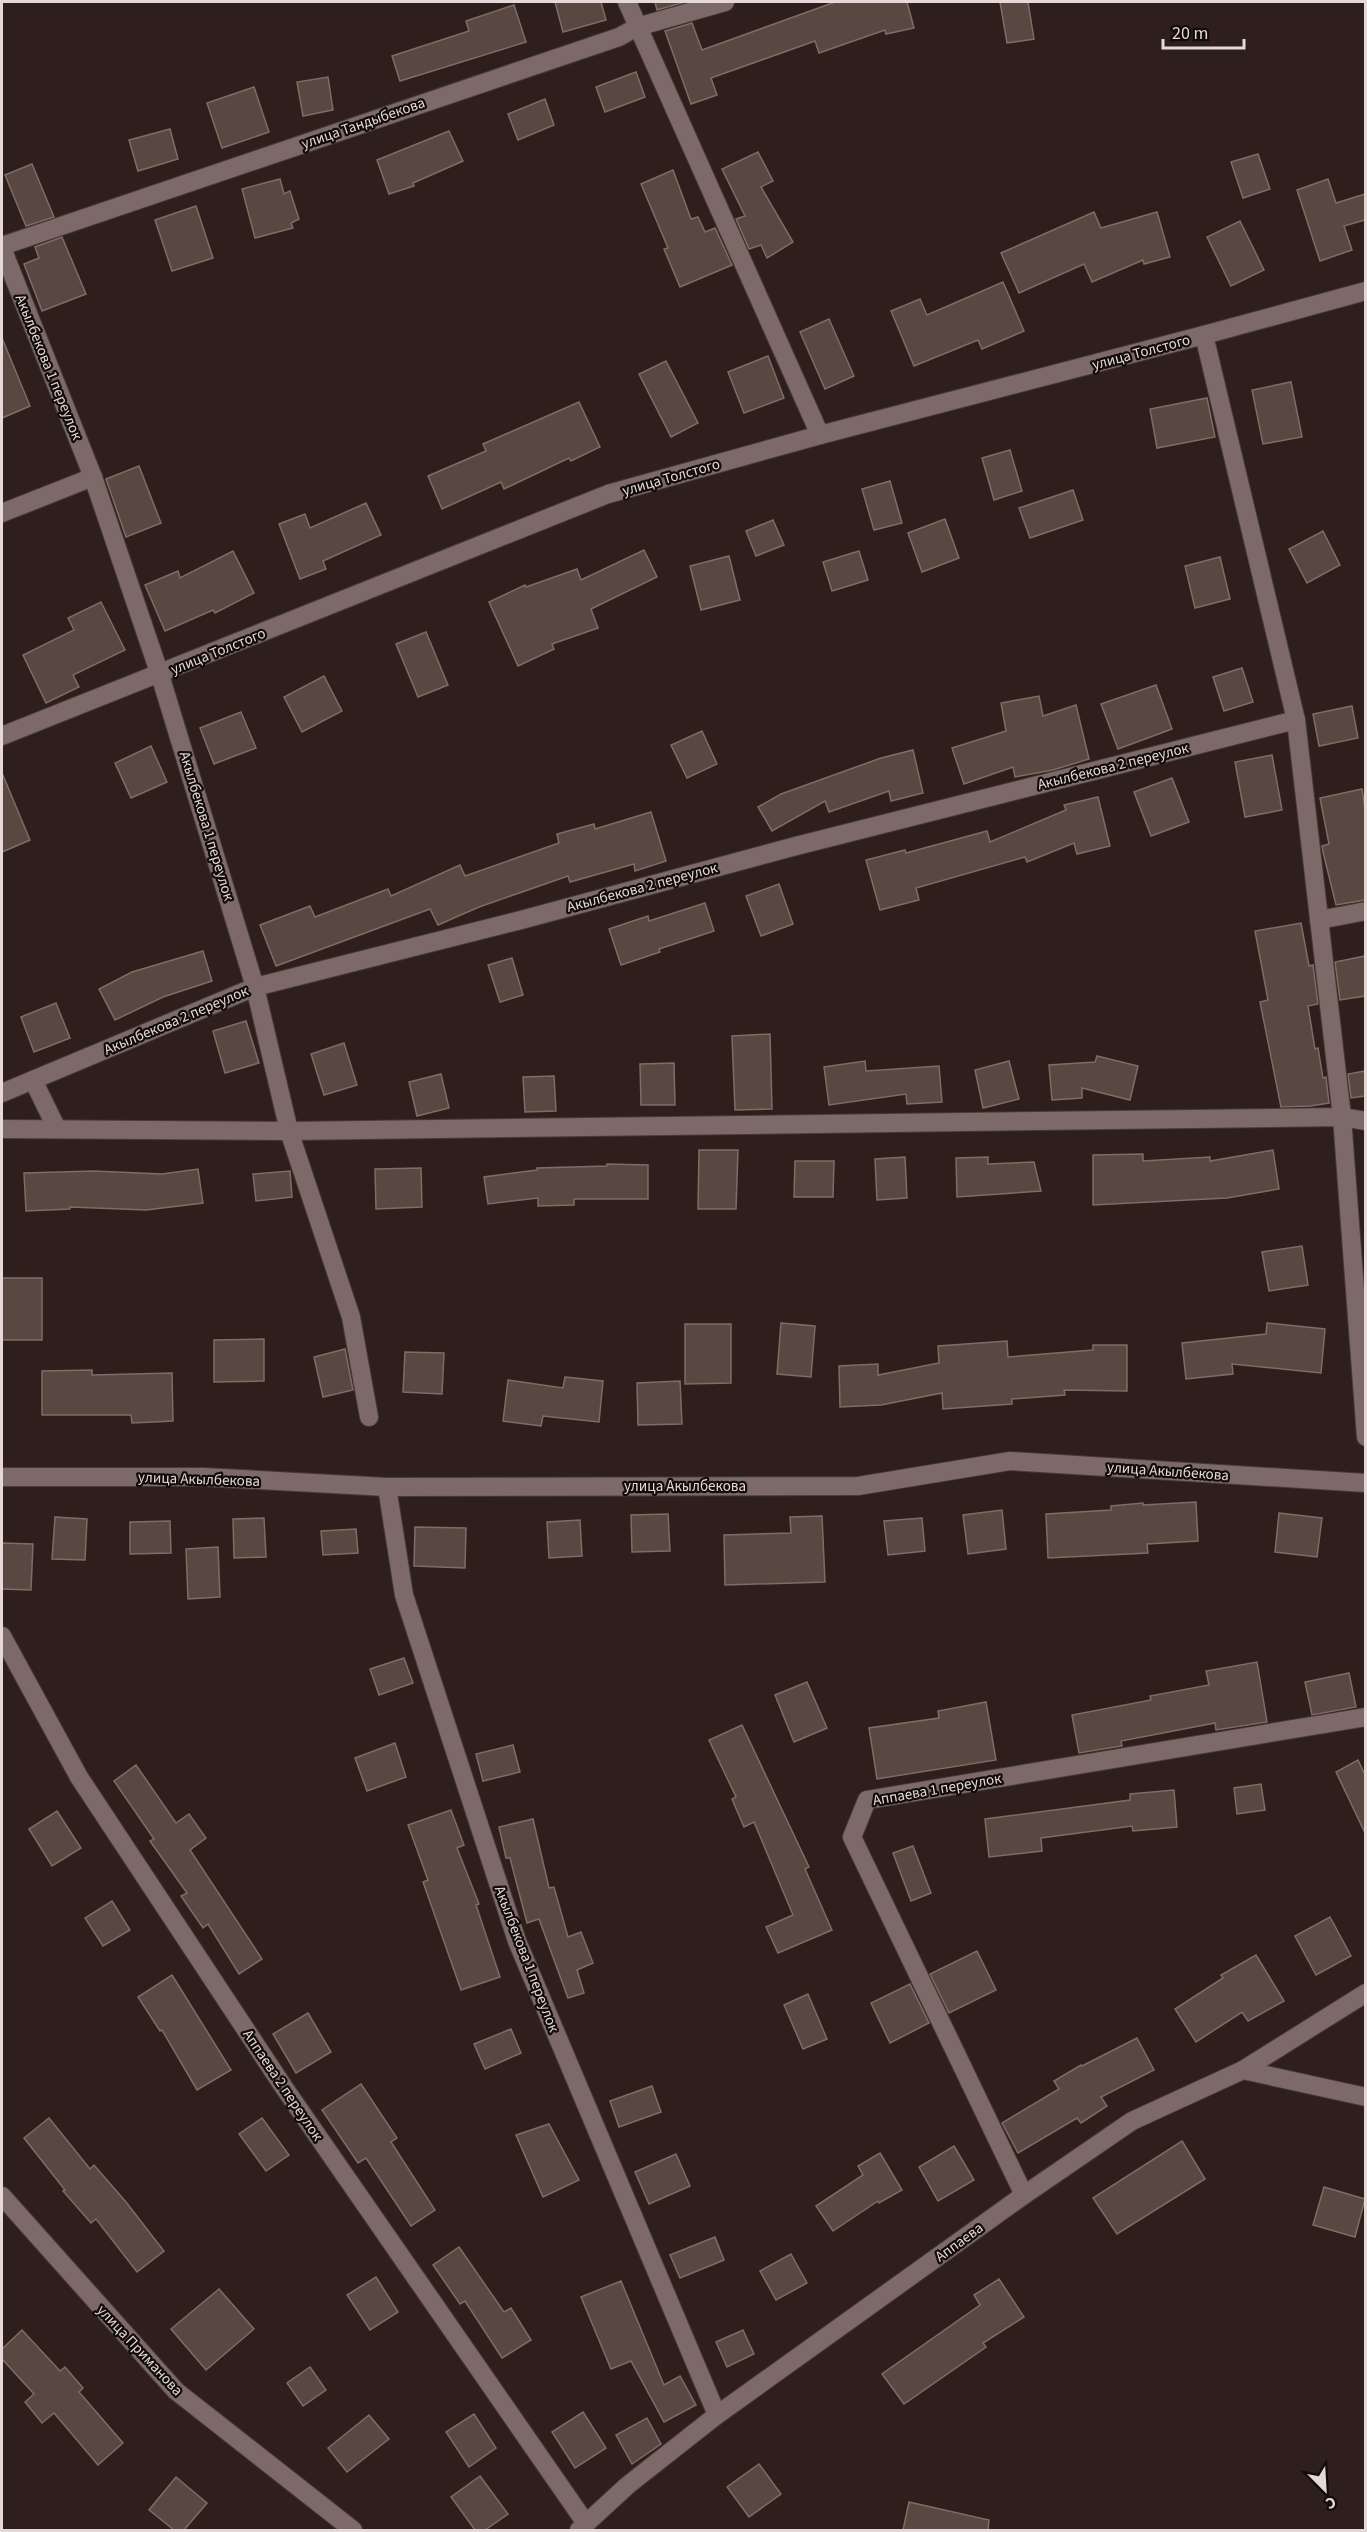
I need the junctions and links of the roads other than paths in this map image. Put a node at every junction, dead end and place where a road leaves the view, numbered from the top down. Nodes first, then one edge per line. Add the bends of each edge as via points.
1 (627, 2) edge
2 (724, 2) edge
3 (637, 27) junction
4 (2, 247) edge
5 (1365, 291) edge
6 (1204, 335) junction
7 (820, 435) junction
8 (93, 477) junction
9 (2, 513) edge
10 (160, 675) junction
11 (1296, 720) junction
12 (2, 736) edge
13 (1365, 911) edge
14 (1319, 920) junction
15 (255, 987) junction
16 (33, 1080) junction
17 (2, 1093) edge
18 (1342, 1117) junction
19 (1365, 1121) edge
20 (2, 1129) edge
21 (57, 1129) junction
22 (289, 1131) junction
23 (369, 1417) dead end
24 (1365, 1437) edge
25 (2, 1477) edge
26 (1365, 1483) edge
27 (387, 1487) junction
28 (2, 1636) edge
29 (1365, 1717) edge
30 (1365, 1992) edge
31 (1243, 2070) junction
32 (1365, 2097) edge
33 (1024, 2195) junction
34 (2, 2196) edge
35 (717, 2415) junction
36 (582, 2526) edge
37 (353, 2530) edge

1 - 3 street
2 - 3 street, улица Тандыбекова
3 - 4 street, улица Тандыбекова via 619,37
3 - 7 street
4 - 8 street, Акылбекова 1 переулок
5 - 6 street, улица Толстого
6 - 7 street, улица Толстого
6 - 11 street
7 - 10 street, улица Толстого via 608,494
8 - 9 street
8 - 10 street, Акылбекова 1 переулок
10 - 12 street, улица Толстого
10 - 15 street, Акылбекова 1 переулок
11 - 14 street
11 - 15 street, Акылбекова 2 переулок
13 - 14 street
14 - 18 street
15 - 16 street, Акылбекова 2 переулок
15 - 22 street, Акылбекова 1 переулок
16 - 17 street, Акылбекова 2 переулок
16 - 21 street
18 - 19 street
18 - 22 street
18 - 24 street
20 - 21 street
21 - 22 street
22 - 23 street, Акылбекова 1 переулок via 351,1317
25 - 27 street, улица Акылбекова via 203,1477
26 - 27 street, улица Акылбекова via 1010,1461 858,1486
27 - 35 street, Акылбекова 1 переулок via 404,1595 517,1941
28 - 36 street, Аппаева 2 переулок via 86,1787 283,2086
29 - 33 street, Аппаева 1 переулок via 867,1800 852,1838
30 - 31 street, Аппаева
31 - 32 street
31 - 33 street, Аппаева via 1132,2121
33 - 35 street, Аппаева
34 - 37 street, улица Приманова via 176,2391
35 - 36 street, Аппаева

